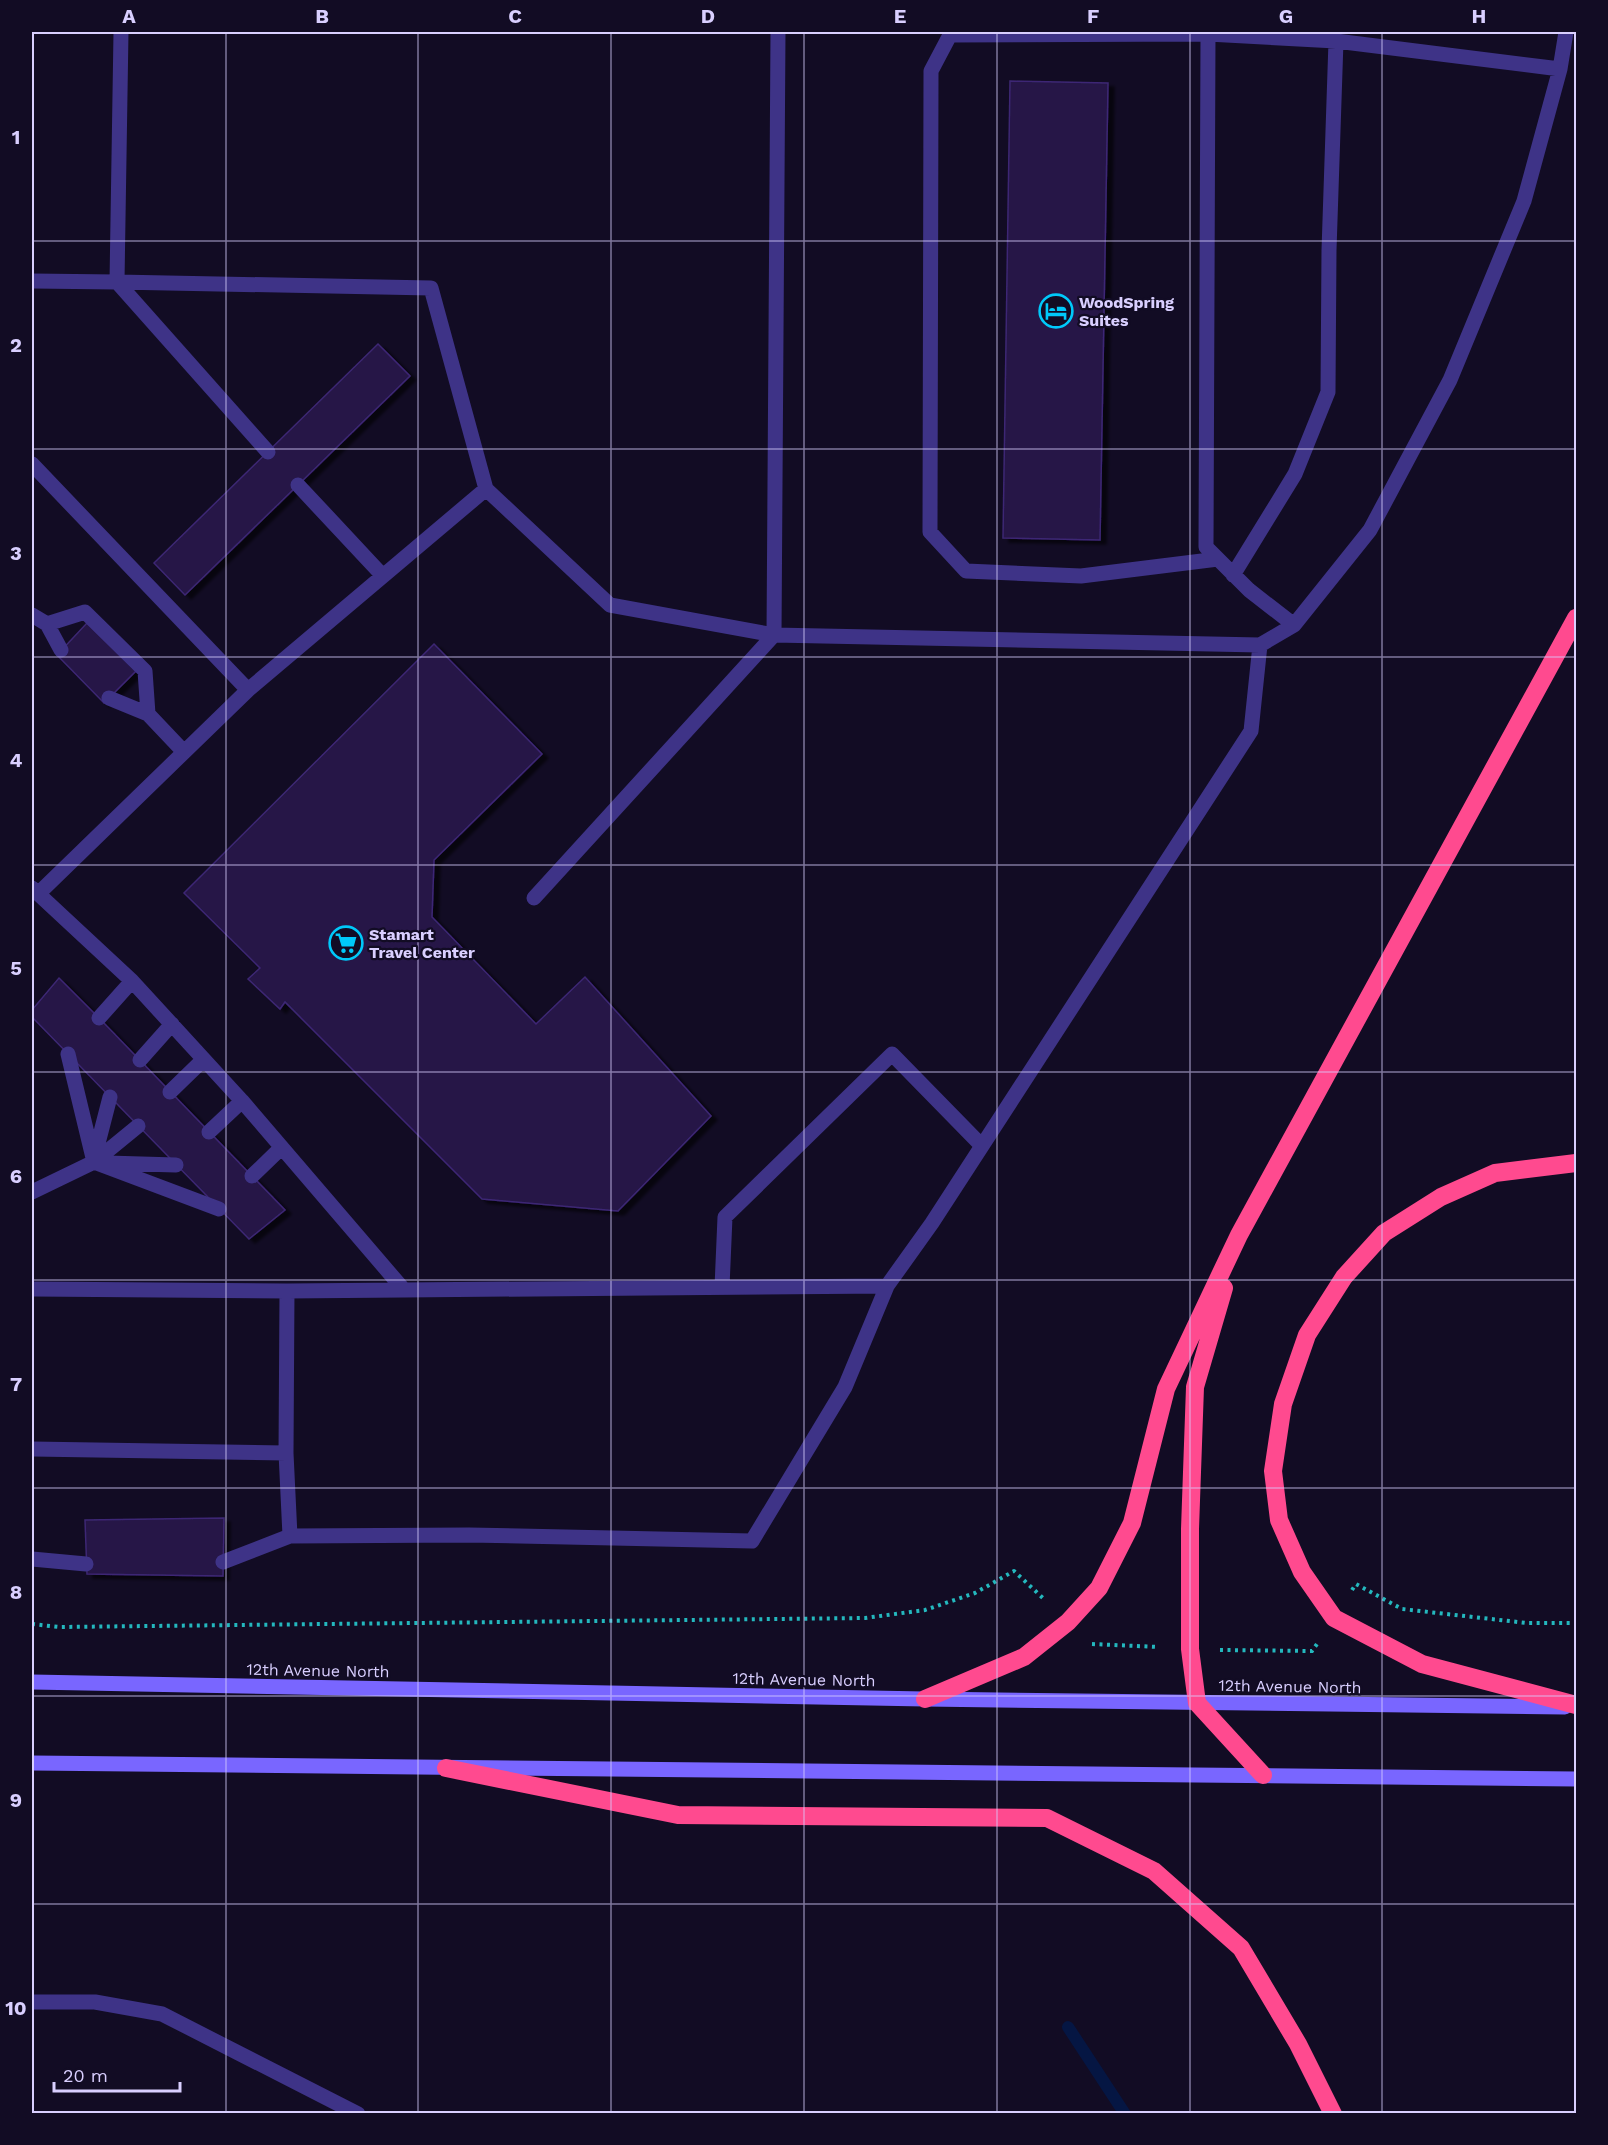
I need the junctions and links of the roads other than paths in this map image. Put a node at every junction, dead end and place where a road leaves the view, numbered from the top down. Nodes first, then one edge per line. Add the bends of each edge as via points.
1 (121, 32) edge
2 (778, 32) edge
3 (1566, 32) edge
4 (1208, 34) junction
5 (1336, 41) junction
6 (1560, 69) junction
7 (32, 281) edge
8 (117, 282) junction
9 (268, 452) dead end
10 (32, 464) edge
11 (298, 485) dead end
12 (486, 489) junction
13 (1218, 559) junction
14 (1233, 574) junction
15 (383, 576) junction
16 (32, 615) edge
17 (1576, 618) edge
18 (47, 624) junction
19 (1294, 625) junction
20 (774, 635) junction
21 (1260, 645) junction
22 (61, 650) dead end
23 (248, 690) junction
24 (109, 698) dead end
25 (148, 714) junction
26 (184, 752) junction
27 (35, 890) edge
28 (534, 898) dead end
29 (132, 981) junction
30 (99, 1018) dead end
31 (172, 1024) junction
32 (68, 1054) dead end
33 (140, 1060) dead end
34 (203, 1060) junction
35 (170, 1092) dead end
36 (110, 1096) dead end
37 (242, 1101) junction
38 (138, 1126) dead end
39 (209, 1132) dead end
40 (982, 1146) junction
41 (281, 1148) junction
42 (94, 1162) junction
43 (1576, 1163) edge
44 (176, 1165) dead end
45 (252, 1176) dead end
46 (32, 1192) edge
47 (219, 1209) dead end
48 (1239, 1234) junction
49 (887, 1286) junction
50 (722, 1287) junction
51 (32, 1289) edge
52 (404, 1290) junction
53 (287, 1291) junction
54 (32, 1449) edge
55 (286, 1453) junction
56 (290, 1536) junction
57 (32, 1559) edge
58 (223, 1562) dead end
59 (86, 1564) dead end
60 (32, 1682) edge
61 (926, 1699) junction
62 (1197, 1703) junction
63 (1576, 1706) edge
64 (32, 1763) edge
65 (446, 1768) junction
66 (1263, 1775) junction
67 (1576, 1779) edge
68 (32, 2002) edge
69 (358, 2114) edge
70 (1333, 2114) edge

1 - 8 lane
2 - 20 lane
3 - 6 lane
4 - 5 lane
4 - 13 lane via 1206,547
4 - 13 lane via 950,35 931,72 930,532 966,571 1081,576
5 - 6 lane
5 - 14 lane via 1328,392 1295,474
6 - 19 lane via 1524,201 1450,380 1370,530
7 - 8 lane
8 - 9 lane
8 - 12 lane via 431,288
10 - 23 lane
11 - 15 lane
12 - 15 lane
12 - 20 lane via 610,605
13 - 14 lane
14 - 19 lane
15 - 23 lane
16 - 18 lane
17 - 48 highway
18 - 22 lane
18 - 25 lane via 85,612 145,671
19 - 21 lane
20 - 21 lane
20 - 28 lane
21 - 40 lane via 1251,732
23 - 26 lane
24 - 25 lane
25 - 26 lane
26 - 27 lane
27 - 29 lane
29 - 30 lane
29 - 31 lane
31 - 33 lane
31 - 34 lane
32 - 42 lane
34 - 35 lane
34 - 37 lane
36 - 42 lane
37 - 39 lane
37 - 41 lane
38 - 42 lane
40 - 49 lane
40 - 50 lane via 892,1054 725,1217
41 - 45 lane
41 - 52 lane
42 - 44 lane
42 - 46 lane
42 - 47 lane
43 - 63 highway via 1495,1173 1441,1197 1384,1233 1344,1276 1307,1335 1283,1404 1273,1471 1284,1530 1302,1572 1334,1618 1422,1664
48 - 61 highway via 1166,1389 1132,1523 1099,1588 1068,1622 1024,1657
48 - 62 highway via 1195,1387 1190,1649
49 - 50 lane
49 - 56 lane via 845,1387 752,1541
50 - 52 lane
51 - 53 lane
52 - 53 lane
53 - 55 lane
54 - 55 lane
55 - 56 lane
56 - 58 lane
57 - 59 lane
60 - 61 main road, 12th Avenue North
61 - 62 main road, 12th Avenue North
62 - 63 main road, 12th Avenue North
62 - 66 highway
64 - 65 main road
65 - 66 main road
65 - 70 highway via 678,1815 1047,1818 1154,1871 1241,1948 1298,2044
66 - 67 main road
68 - 69 lane via 95,2002 162,2014

